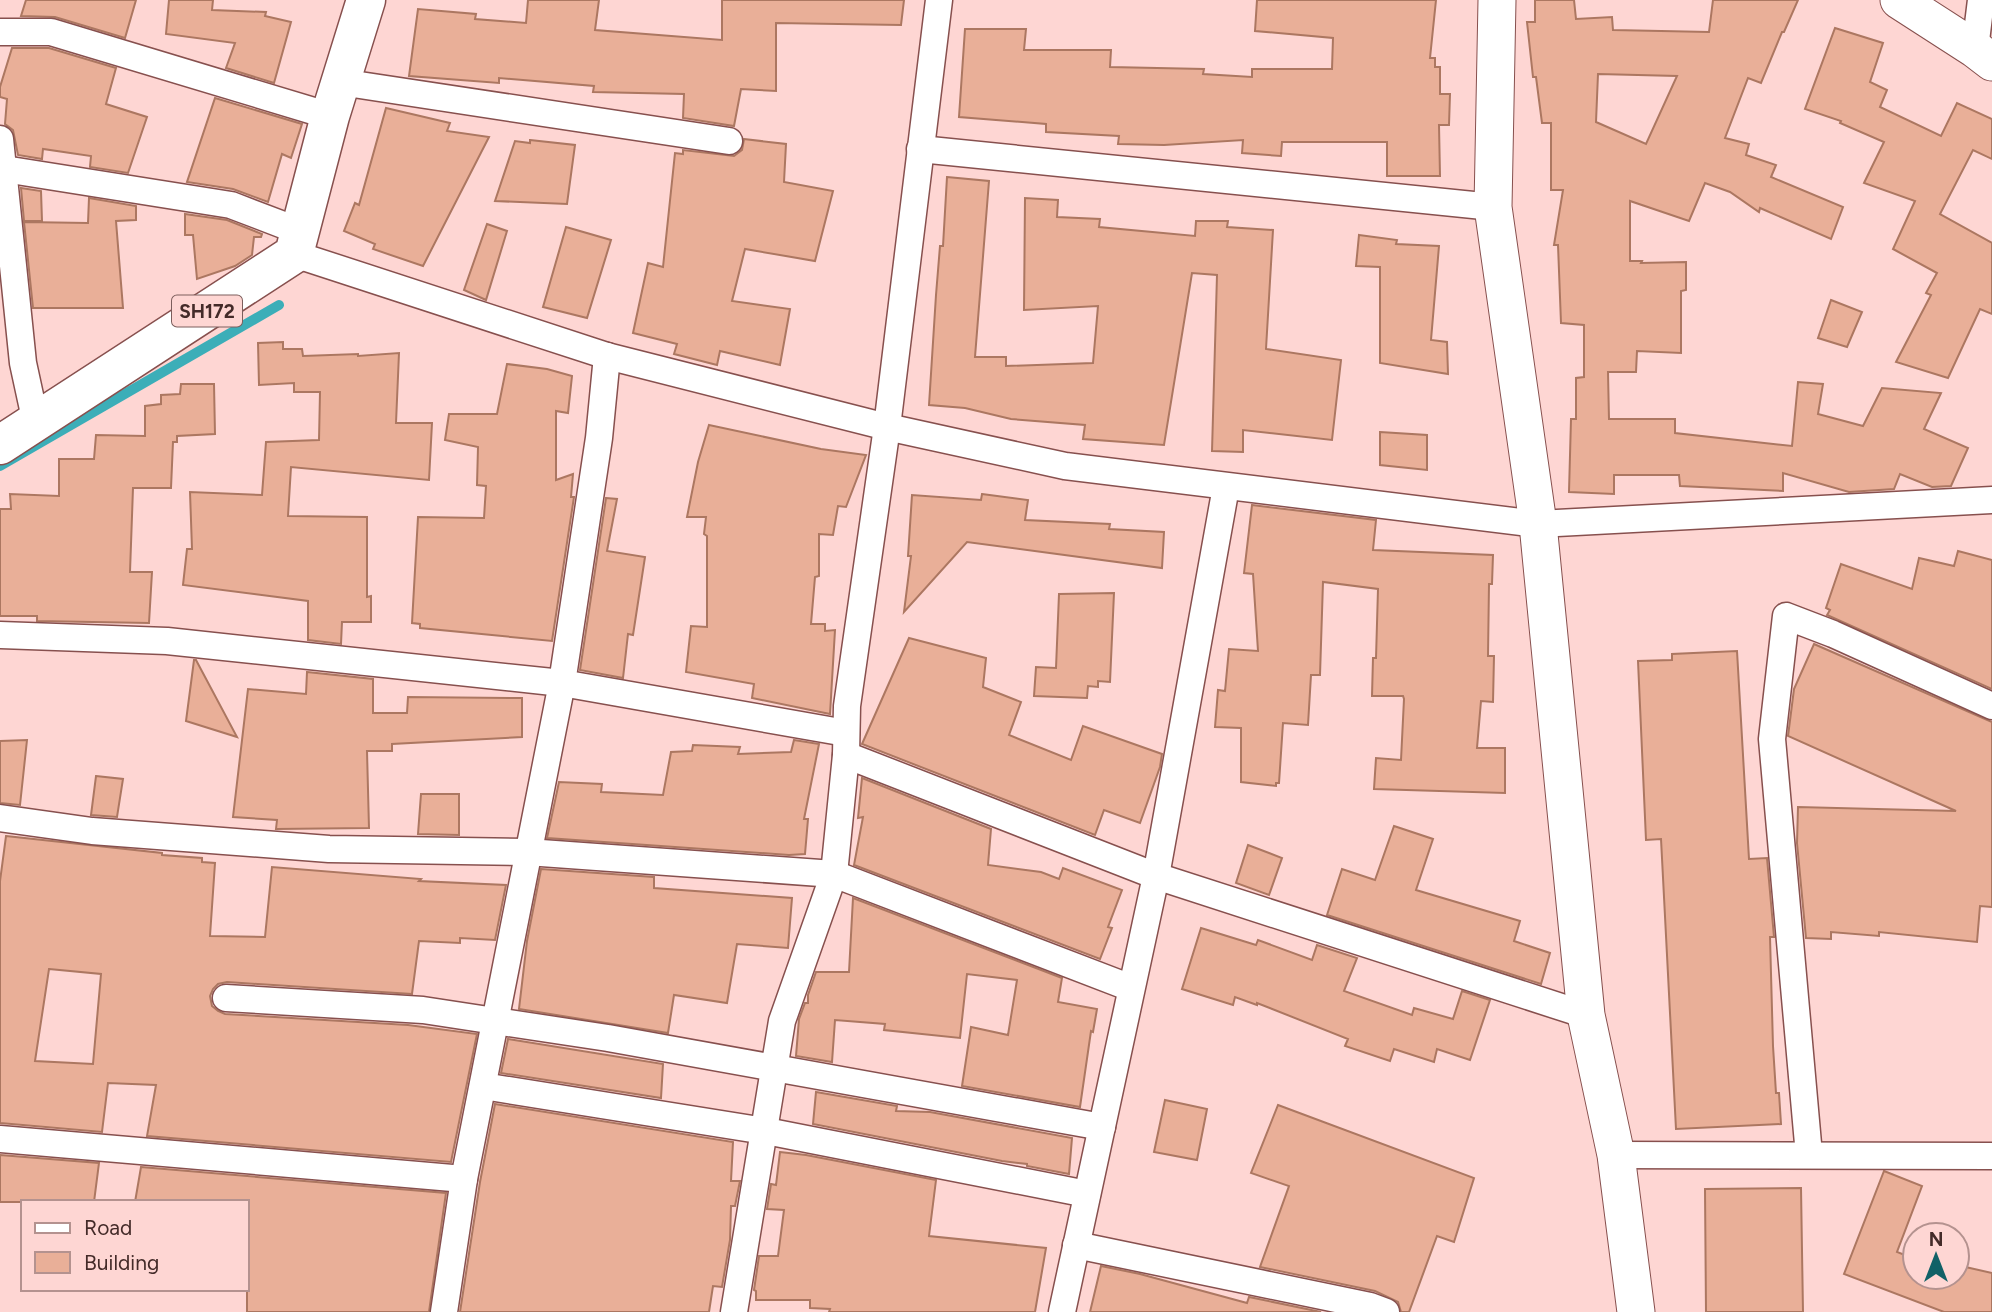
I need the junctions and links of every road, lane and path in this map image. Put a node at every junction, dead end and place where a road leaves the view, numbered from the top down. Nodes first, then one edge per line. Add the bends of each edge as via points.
1 (366, 0) edge
2 (939, 0) edge
3 (1497, 0) edge
4 (1899, 0) edge
5 (1981, 0) edge
6 (0, 32) edge
7 (1984, 55) edge
8 (335, 99) junction
9 (0, 139) edge
10 (729, 141) dead end
11 (920, 149) junction
12 (4, 169) junction
13 (1493, 207) junction
14 (296, 243) junction
15 (607, 356) junction
16 (36, 424) junction
17 (887, 427) junction
18 (0, 445) edge
19 (1226, 486) junction
20 (1992, 500) edge
21 (1538, 524) junction
22 (0, 635) edge
23 (562, 683) junction
24 (1992, 706) edge
25 (845, 744) junction
26 (0, 818) edge
27 (527, 852) junction
28 (834, 874) junction
29 (1156, 876) junction
30 (1131, 988) junction
31 (226, 998) dead end
32 (1586, 1015) junction
33 (495, 1021) junction
34 (774, 1068) junction
35 (483, 1086) junction
36 (1102, 1127) junction
37 (764, 1131) junction
38 (0, 1139) edge
39 (1616, 1155) junction
40 (1809, 1155) junction
41 (1992, 1156) edge
42 (464, 1179) junction
43 (1087, 1194) junction
44 (1076, 1245) junction
45 (444, 1312) edge
46 (734, 1312) edge
47 (1062, 1312) edge
48 (1386, 1312) edge
49 (1636, 1312) edge

1 - 8 main road
2 - 11 street
3 - 13 street
4 - 7 street
5 - 7 street
6 - 8 street via 51,32
8 - 10 street
8 - 14 main road
9 - 12 street
11 - 13 street
11 - 17 street
12 - 14 street via 231,205
12 - 16 street via 23,363
13 - 21 street
14 - 15 street
14 - 16 main road, SH172
15 - 17 street
15 - 23 street
16 - 18 main road, SH172
17 - 19 street via 1065,466
17 - 25 street
19 - 21 street
19 - 29 street
20 - 21 street
21 - 32 street
22 - 23 street via 167,641
23 - 25 street
23 - 27 street
24 - 40 street via 1786,616 1772,739
25 - 28 street
25 - 29 street
26 - 27 street via 92,831 329,849
27 - 28 street
27 - 33 street
28 - 30 street
28 - 34 street via 782,1021
29 - 30 street
29 - 32 street
30 - 36 street
31 - 33 street via 423,1010
32 - 39 street
33 - 34 street
33 - 35 street
34 - 36 street
34 - 37 street
35 - 37 street
35 - 42 street
36 - 43 street
37 - 43 street
37 - 46 street
38 - 42 street
39 - 40 street
39 - 49 street
40 - 41 street
42 - 45 street
43 - 44 street
44 - 47 street
44 - 48 street

